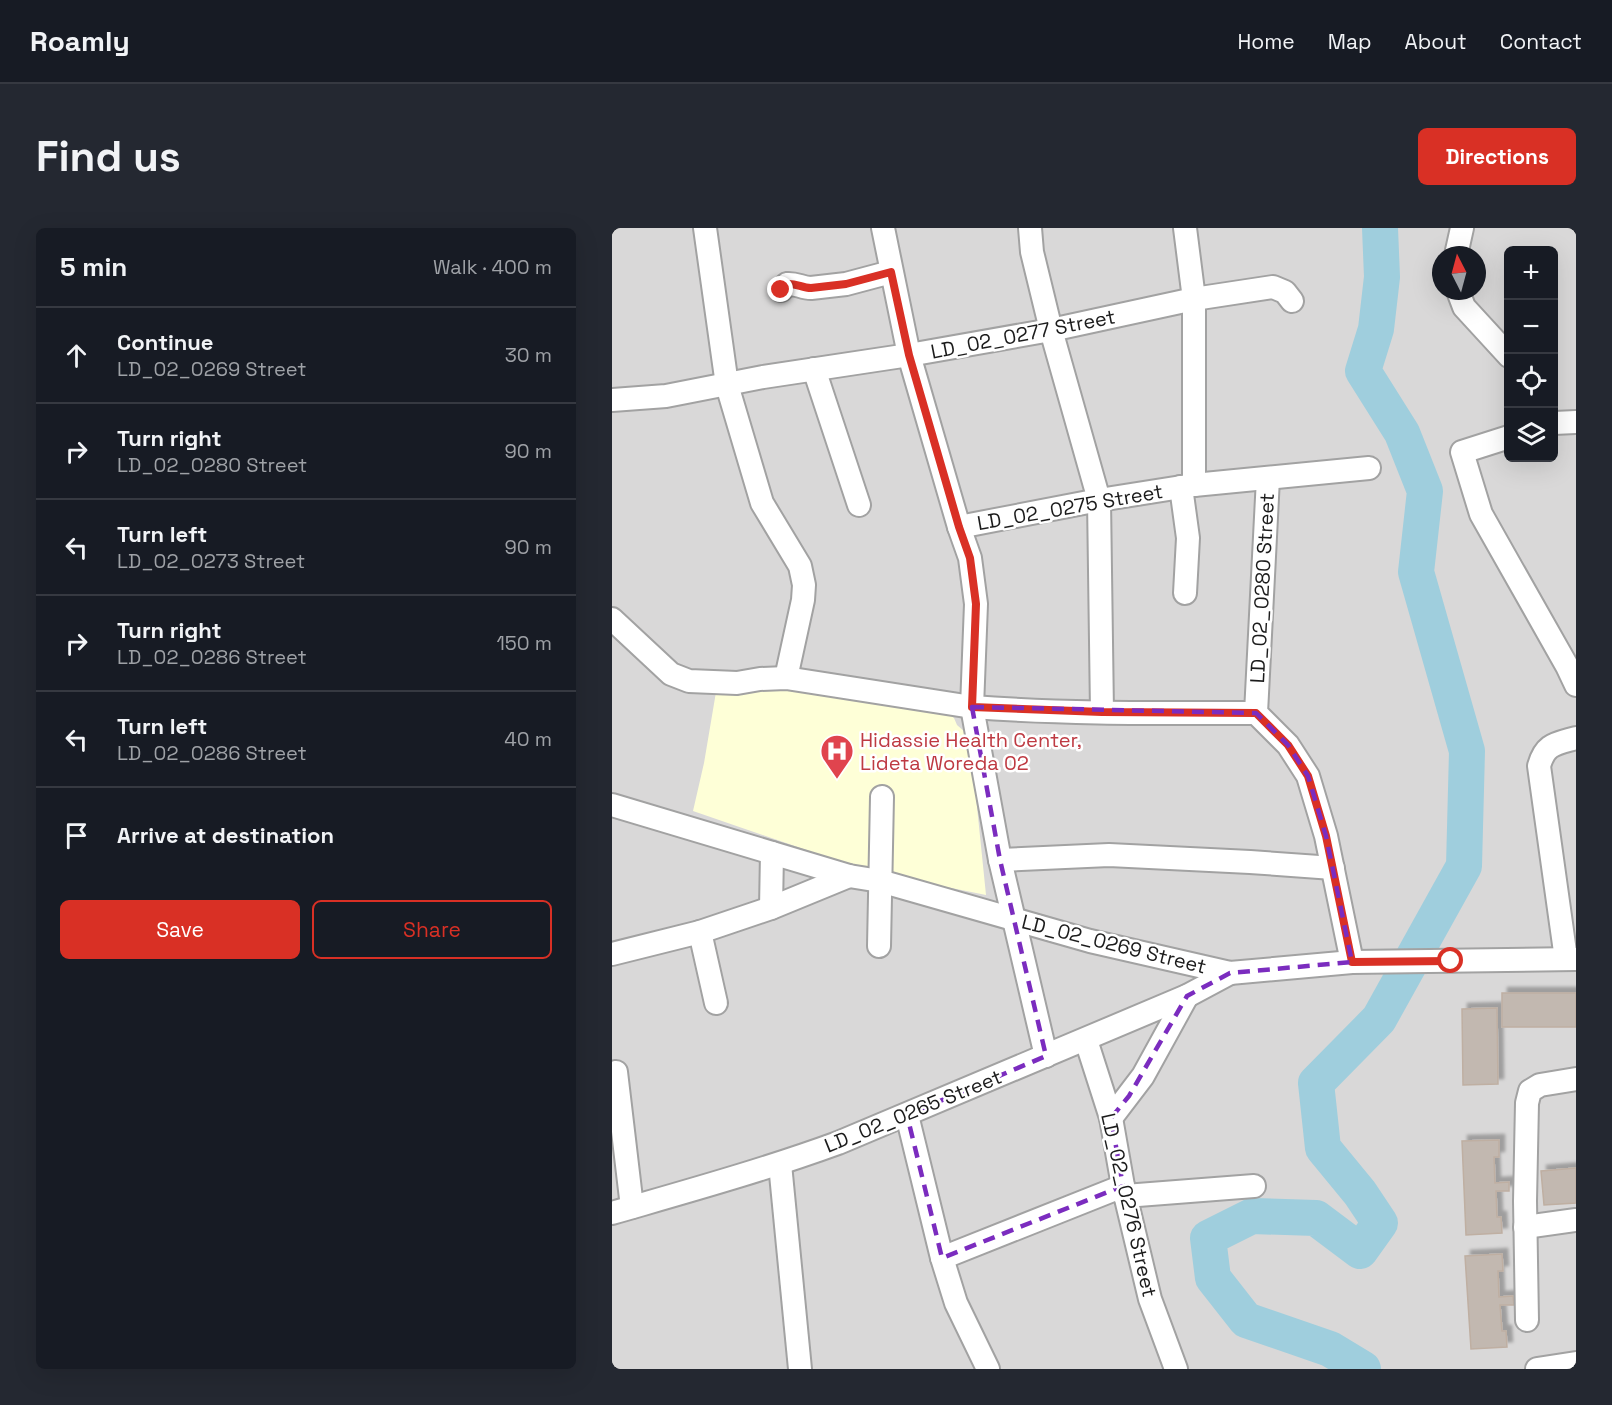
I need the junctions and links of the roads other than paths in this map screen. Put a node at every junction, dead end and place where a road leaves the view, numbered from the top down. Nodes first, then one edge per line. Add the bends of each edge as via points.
1 (705, 228) edge
2 (883, 228) edge
3 (1030, 228) edge
4 (1185, 228) edge
5 (1462, 228) edge
6 (1458, 246) edge
7 (891, 272) junction
8 (781, 290) dead end
9 (1194, 299) junction
10 (1461, 300) edge
11 (1292, 301) dead end
12 (1051, 330) junction
13 (1507, 354) edge
14 (909, 355) junction
15 (814, 369) junction
16 (726, 385) junction
17 (612, 400) edge
18 (1504, 439) edge
19 (1369, 468) dead end
20 (1268, 478) junction
21 (1188, 486) junction
22 (1100, 500) junction
23 (859, 505) dead end
24 (959, 527) junction
25 (1185, 593) dead end
26 (612, 619) edge
27 (786, 678) junction
28 (1576, 686) edge
29 (972, 707) junction
30 (1102, 712) junction
31 (1256, 713) junction
32 (1576, 738) edge
33 (882, 796) dead end
34 (612, 805) edge
35 (772, 853) junction
36 (1000, 860) junction
37 (1333, 868) junction
38 (849, 876) junction
39 (880, 881) junction
40 (771, 908) junction
41 (1013, 918) junction
42 (700, 932) junction
43 (879, 946) dead end
44 (612, 954) edge
45 (1571, 959) edge
46 (1352, 962) junction
47 (1230, 973) junction
48 (1187, 996) junction
49 (716, 1003) dead end
50 (1086, 1040) junction
51 (1046, 1056) junction
52 (616, 1072) dead end
53 (1576, 1079) edge
54 (907, 1115) junction
55 (1111, 1118) junction
56 (780, 1164) junction
57 (1254, 1186) dead end
58 (1124, 1191) junction
59 (622, 1210) edge
60 (1576, 1220) edge
61 (1526, 1227) junction
62 (942, 1258) junction
63 (1527, 1320) dead end
64 (1576, 1363) edge
65 (800, 1369) edge
66 (988, 1369) edge
67 (1176, 1369) edge
68 (1537, 1369) edge

1 - 16 street
2 - 7 street
3 - 12 street
4 - 9 street
5 - 6 street
7 - 8 street via 846,284 805,288 787,284
7 - 14 street
9 - 11 street, LD_02_0277 Street via 1273,287 1285,292
9 - 12 street, LD_02_0277 Street
9 - 21 street
10 - 13 street
12 - 14 street, LD_02_0277 Street
12 - 22 street
14 - 15 street, LD_02_0277 Street
14 - 24 street
15 - 16 street, LD_02_0277 Street
15 - 23 street
16 - 17 street, LD_02_0277 Street via 666,396
16 - 27 street via 762,503 800,566 804,585
18 - 28 street via 1462,452 1481,514
19 - 20 street, LD_02_0275 Street
20 - 21 street, LD_02_0275 Street
20 - 31 street, LD_02_0280 Street
21 - 22 street, LD_02_0275 Street
21 - 25 street, LD_02_0275 Street
22 - 24 street, LD_02_0275 Street
22 - 30 street
24 - 29 street via 970,558 976,604
26 - 27 street via 671,674 689,681 737,683
27 - 29 street
29 - 30 street
29 - 36 street
30 - 31 street
31 - 37 street via 1288,745 1308,776
32 - 45 street via 1553,745 1543,753 1539,766
33 - 39 street
34 - 35 street, LD_02_0269 Street
35 - 38 street, LD_02_0269 Street
35 - 40 street
36 - 37 street via 1109,855
36 - 41 street
37 - 46 street
38 - 39 street, LD_02_0269 Street
38 - 40 street
39 - 41 street, LD_02_0269 Street
39 - 43 street
40 - 42 street
41 - 47 street, LD_02_0269 Street via 1090,941
41 - 51 street
42 - 44 street
42 - 49 street
45 - 46 street, LD_02_0269 Street
46 - 47 street, LD_02_0269 Street
47 - 48 street, LD_02_0265 Street
48 - 50 street, LD_02_0265 Street
48 - 55 street via 1143,1076
50 - 51 street, LD_02_0265 Street
50 - 55 street, LD_02_0276 Street
51 - 54 street, LD_02_0265 Street
52 - 59 street, LD_02_0265 Street
53 - 61 street via 1540,1085 1530,1091
54 - 56 street, LD_02_0265 Street
54 - 62 street
55 - 58 street, LD_02_0276 Street
56 - 59 street, LD_02_0265 Street
56 - 65 street
57 - 58 street
58 - 62 street
58 - 67 street, LD_02_0276 Street via 1150,1299
60 - 61 street
61 - 63 street
62 - 66 street via 956,1303
64 - 68 street

